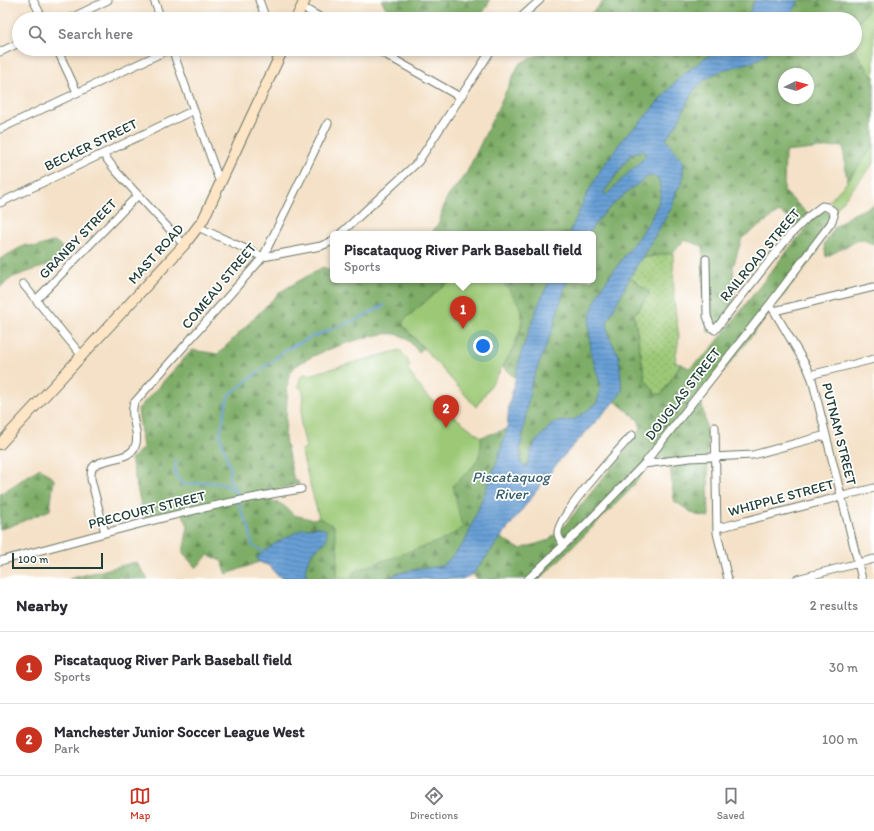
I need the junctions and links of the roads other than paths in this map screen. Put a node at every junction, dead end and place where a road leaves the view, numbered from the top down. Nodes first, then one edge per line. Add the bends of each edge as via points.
1 (33, 0) edge
2 (108, 0) edge
3 (154, 0) edge
4 (259, 0) edge
5 (540, 0) edge
6 (303, 3) edge
7 (39, 12) edge
8 (83, 12) edge
9 (158, 12) edge
10 (263, 12) edge
11 (314, 12) edge
12 (527, 12) edge
13 (12, 46) edge
14 (0, 52) edge
15 (60, 56) edge
16 (156, 56) edge
17 (174, 56) edge
18 (278, 56) edge
19 (388, 56) edge
20 (487, 56) edge
21 (77, 92) junction
22 (460, 97) junction
23 (194, 110) junction
24 (328, 124) dead end
25 (0, 129) edge
26 (103, 154) junction
27 (220, 183) junction
28 (138, 195) junction
29 (0, 203) edge
30 (829, 208) joint
31 (198, 228) junction
32 (343, 231) edge
33 (330, 242) edge
34 (184, 245) junction
35 (263, 257) junction
36 (706, 259) dead end
37 (23, 284) dead end
38 (874, 287) edge
39 (36, 300) junction
40 (772, 308) junction
41 (82, 356) junction
42 (874, 358) edge
43 (810, 374) junction
44 (715, 426) dead end
45 (632, 435) dead end
46 (826, 435) junction
47 (0, 444) edge
48 (715, 457) junction
49 (644, 464) junction
50 (874, 488) edge
51 (301, 489) dead end
52 (841, 496) junction
53 (717, 526) junction
54 (104, 533) junction
55 (564, 545) junction
56 (874, 559) edge
57 (0, 561) edge
58 (858, 563) junction
59 (528, 579) edge
60 (728, 579) edge
61 (797, 579) edge
62 (862, 579) edge

1 - 7 street
2 - 8 street
3 - 9 street
4 - 10 street
5 - 12 street
6 - 11 street
13 - 14 street
15 - 21 street
16 - 21 street
17 - 23 street
18 - 27 main road, MAST ROAD
19 - 22 street
20 - 22 street
21 - 25 street
22 - 32 street via 414,167
23 - 26 street, BECKER STREET
23 - 27 street
24 - 35 street, COMEAU STREET
26 - 28 street
26 - 29 street, BECKER STREET
27 - 31 main road, MAST ROAD
28 - 34 street
28 - 39 street, GRANBY STREET
30 - 36 street, RAILROAD STREET via 822,206 817,209 789,236 715,330 710,327 707,316
30 - 40 street, DOUGLAS STREET via 834,215 831,223
31 - 34 main road, MAST ROAD
31 - 35 street
33 - 35 street via 321,246
34 - 41 main road, MAST ROAD
35 - 54 street, COMEAU STREET via 134,403 132,416 137,440 134,449 129,454 94,466 91,470
37 - 39 street
38 - 40 street
39 - 41 street
40 - 43 street, PUTNAM STREET
40 - 49 street, DOUGLAS STREET
41 - 47 main road, MAST ROAD
42 - 43 street
43 - 46 street, PUTNAM STREET
44 - 48 street
45 - 55 street via 565,516 557,534
46 - 48 street via 753,455
46 - 52 street, PUTNAM STREET
48 - 49 street
48 - 53 street
49 - 55 street, DOUGLAS STREET
50 - 52 street, WHIPPLE STREET
51 - 54 street, PRECOURT STREET via 172,515
52 - 53 street, WHIPPLE STREET via 722,527
52 - 58 street, PUTNAM STREET
53 - 60 street
54 - 57 street, PRECOURT STREET
55 - 59 street, DOUGLAS STREET
56 - 58 street
58 - 61 street
58 - 62 street, PUTNAM STREET

